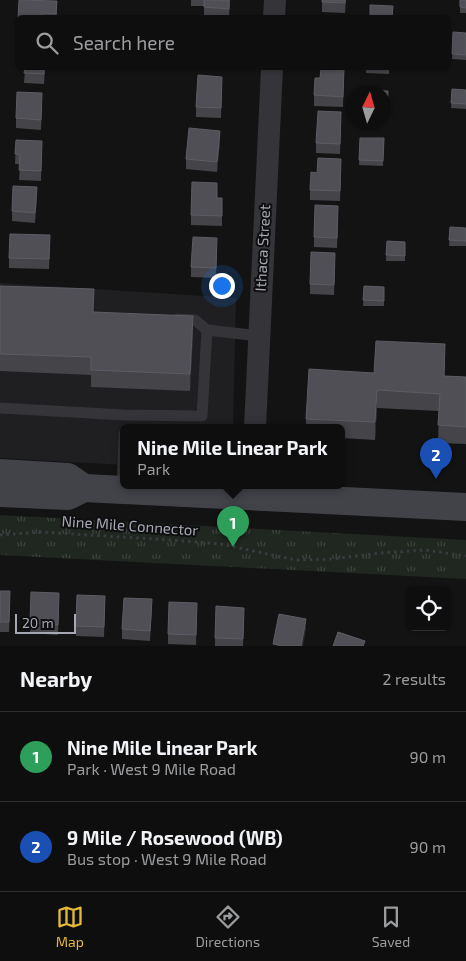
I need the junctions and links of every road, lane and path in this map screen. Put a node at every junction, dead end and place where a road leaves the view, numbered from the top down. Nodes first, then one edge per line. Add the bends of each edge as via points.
1 (275, 0) edge
2 (274, 15) edge
3 (272, 70) edge
4 (168, 318) edge
5 (207, 330) junction
6 (259, 336) junction
7 (0, 408) edge
8 (125, 415) junction
9 (124, 424) edge
10 (255, 424) edge
11 (0, 473) edge
12 (84, 488) junction
13 (122, 490) joint
14 (252, 491) edge
15 (0, 492) edge
16 (466, 508) edge
17 (0, 535) edge
18 (466, 556) edge

1 - 2 street
3 - 6 street, Ithaca Street
4 - 5 lane via 195,320
5 - 6 lane
5 - 8 lane via 202,416
6 - 10 street, Ithaca Street
7 - 8 lane
8 - 9 lane
11 - 12 main road via 68,477
12 - 13 main road
12 - 15 main road via 68,496
13 - 14 main road
14 - 16 main road
17 - 18 path, Nine Mile Connector via 42,532 186,541 221,544 296,560 425,550

